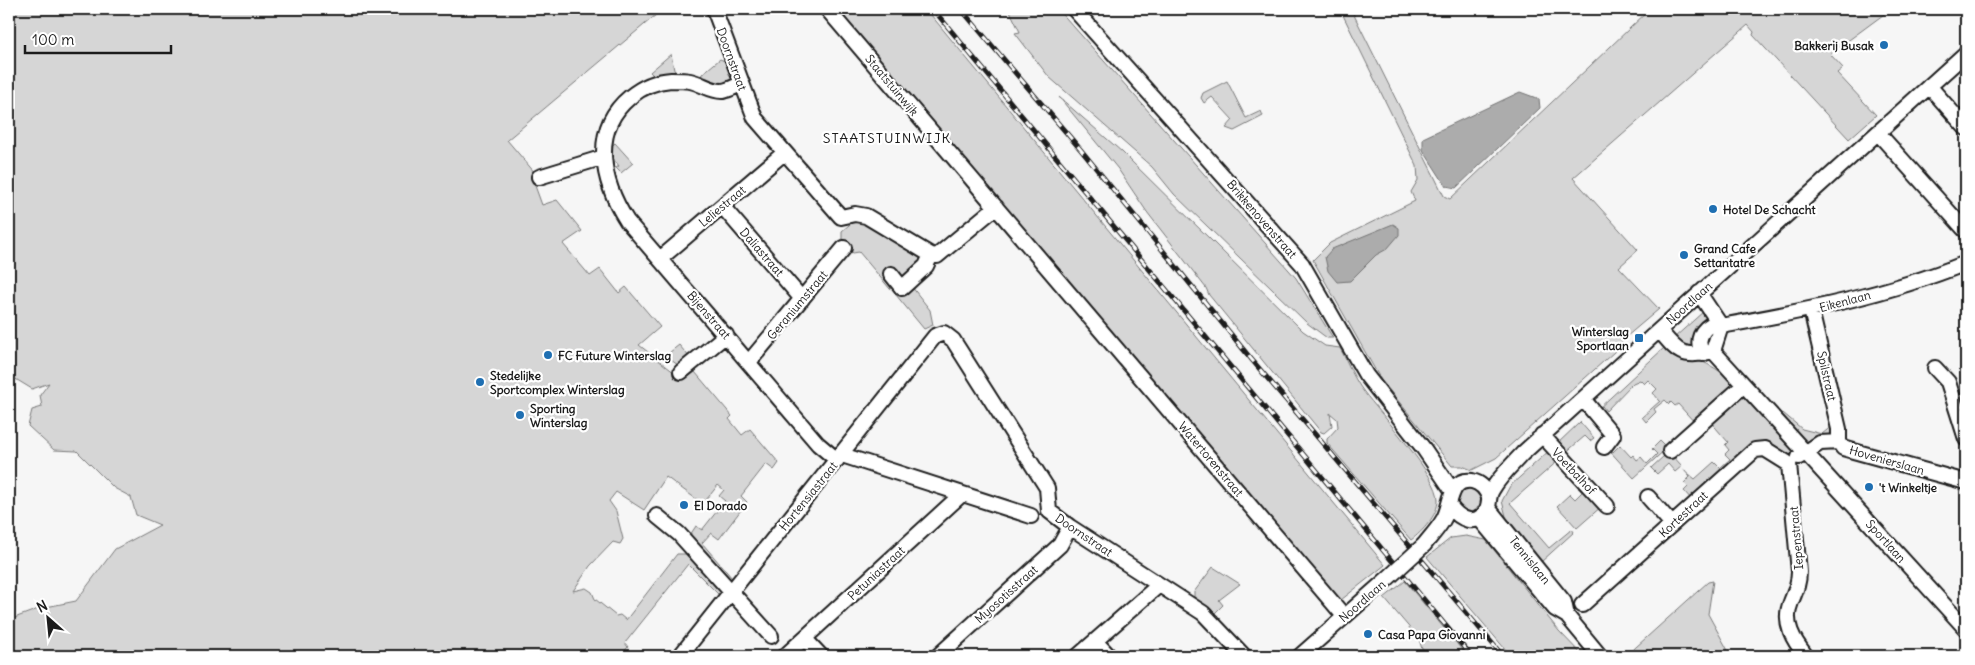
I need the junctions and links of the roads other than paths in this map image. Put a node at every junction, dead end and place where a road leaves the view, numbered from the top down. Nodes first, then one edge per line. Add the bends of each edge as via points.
1 (714, 9) edge
2 (827, 9) edge
3 (1074, 9) edge
4 (1966, 53) edge
5 (741, 84) junction
6 (1929, 86) junction
7 (1966, 128) edge
8 (1878, 133) junction
9 (784, 153) junction
10 (604, 157) junction
11 (539, 177) dead end
12 (722, 206) junction
13 (996, 207) junction
14 (1966, 231) edge
15 (844, 248) dead end
16 (930, 255) junction
17 (661, 258) junction
18 (1966, 263) edge
19 (891, 274) dead end
20 (1699, 294) junction
21 (802, 299) junction
22 (1077, 302) joint
23 (1811, 310) junction
24 (1721, 326) junction
25 (1659, 330) junction
26 (726, 335) junction
27 (935, 336) joint
28 (1708, 352) junction
29 (749, 362) junction
30 (1936, 368) dead end
31 (681, 372) dead end
32 (1744, 385) junction
33 (1583, 398) junction
34 (1542, 436) junction
35 (1966, 439) edge
36 (1839, 442) junction
37 (1604, 447) dead end
38 (1670, 451) dead end
39 (1806, 452) junction
40 (1523, 453) junction
41 (839, 457) junction
42 (1816, 463) junction
43 (1789, 464) junction
44 (1476, 482) junction
45 (1966, 482) edge
46 (1457, 486) junction
47 (962, 494) junction
48 (1648, 497) dead end
49 (1450, 506) junction
50 (1607, 506) dead end
51 (1485, 507) junction
52 (657, 516) dead end
53 (1031, 516) dead end
54 (1461, 518) junction
55 (1672, 524) junction
56 (1070, 528) junction
57 (1424, 545) junction
58 (1159, 585) junction
59 (731, 592) junction
60 (1582, 605) dead end
61 (1344, 616) junction
62 (1966, 629) edge
63 (771, 636) dead end
64 (805, 639) junction
65 (1095, 641) junction
66 (788, 654) edge
67 (680, 656) edge
68 (821, 656) edge
69 (938, 656) edge
70 (1078, 656) edge
71 (1109, 656) edge
72 (1244, 656) edge
73 (1300, 656) edge
74 (1600, 656) edge
75 (1806, 656) edge

1 - 5 street, Doornstraat
2 - 13 street, Staatstuinwijk
3 - 46 street, Brikkenovenstraat via 1302,264 1366,376
4 - 6 street, Noordlaan
5 - 9 street, Doornstraat via 751,110
5 - 10 street, Bijenstraat via 722,91 690,81 671,80 652,83 636,91 622,103 608,124 603,144
6 - 7 street
6 - 8 street, Noordlaan
8 - 14 street
8 - 20 street, Noordlaan
9 - 12 street, Leliestraat
9 - 16 street, Doornstraat via 840,217 866,216
10 - 11 street
10 - 17 street, Bijenstraat via 617,205
12 - 17 street, Leliestraat
12 - 21 street, Daliastraat
13 - 16 street via 937,256
13 - 22 street, Staatstuinwijk
15 - 21 street, Geraniumstraat
16 - 19 street via 926,266 902,288
17 - 26 street, Bijenstraat
18 - 23 street, Eikenlaan via 1902,286
20 - 24 street
20 - 25 street, Noordlaan
21 - 29 street, Geraniumstraat
22 - 61 street, Watertorenstraat
23 - 24 street, Eikenlaan
23 - 36 street, Spilstraat via 1839,429
24 - 28 street, Eikenlaan via 1715,323 1702,331 1699,345
25 - 28 street via 1678,352 1689,356
25 - 33 street, Noordlaan
26 - 29 street, Bijenstraat
26 - 31 street
27 - 41 street, Hortensiastraat
27 - 56 street, Doornstraat via 944,334 953,340 1048,488 1049,511
28 - 32 street
29 - 41 street, Bijenstraat via 818,444
30 - 35 street via 1948,382
32 - 38 street
32 - 39 street
33 - 34 street, Noordlaan
33 - 37 street via 1613,435
34 - 40 street, Noordlaan
34 - 50 street, Voetbalhof
36 - 39 street, Hovenierslaan via 1820,443
36 - 42 street, Hovenierslaan
36 - 45 street, Hovenierslaan via 1843,448
39 - 42 street, Sportlaan
39 - 43 street
40 - 44 street, Noordlaan
40 - 51 street, Noordlaan via 1499,480
41 - 47 street, Bijenstraat
41 - 59 street, Hortensiastraat
42 - 62 street, Sportlaan
43 - 55 street, Kortestraat via 1765,449 1755,450
43 - 75 street, Iepenstraat via 1799,582 1790,604 1788,620 1792,637
44 - 46 street
44 - 51 street via 1483,486
46 - 49 street, Noordlaan
47 - 53 street, Bijenstraat
47 - 64 street, Petuniastraat
48 - 55 street
49 - 54 street
49 - 57 street, Noordlaan
51 - 54 street via 1468,521
51 - 74 street, Tennislaan via 1554,609 1567,616
52 - 59 street via 679,534
54 - 57 street, Noordlaan
55 - 60 street, Kortestraat
56 - 58 street, Doornstraat
56 - 69 street, Myosotisstraat via 1060,545
57 - 61 street, Noordlaan, bridge
58 - 65 street
58 - 72 street, Doornstraat via 1203,613
59 - 63 street
59 - 67 street, Hortensiastraat
61 - 73 street, Noordlaan
64 - 66 street, Petuniastraat
64 - 68 street
65 - 70 street
65 - 71 street

